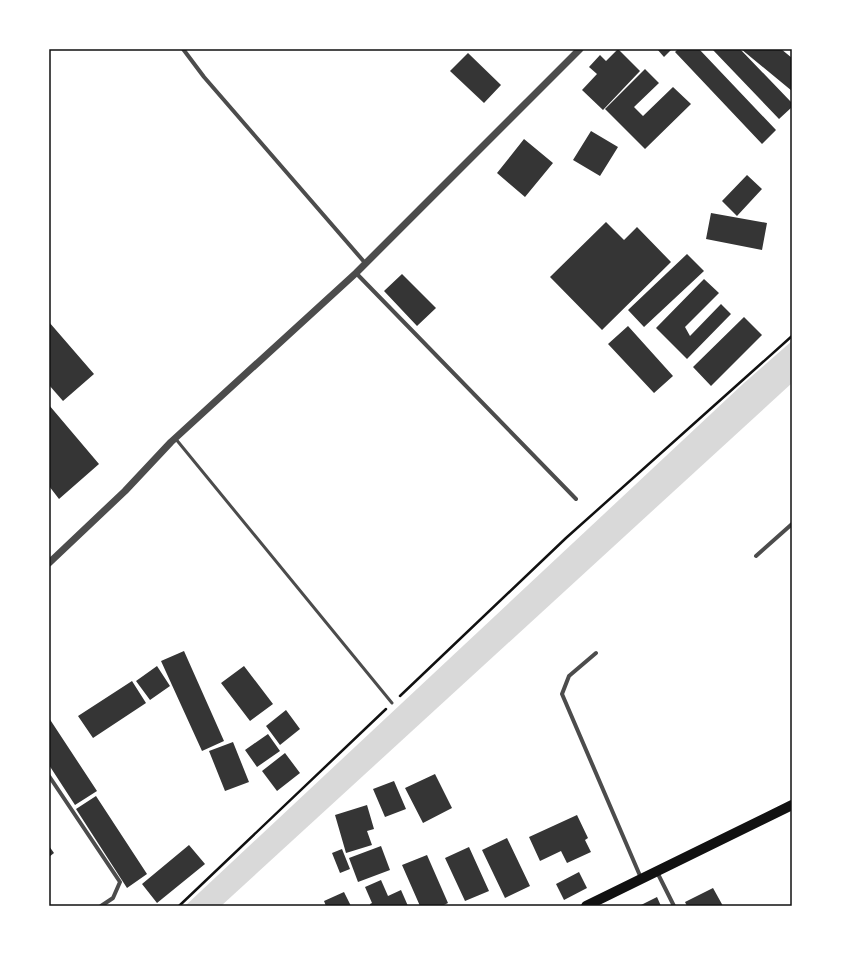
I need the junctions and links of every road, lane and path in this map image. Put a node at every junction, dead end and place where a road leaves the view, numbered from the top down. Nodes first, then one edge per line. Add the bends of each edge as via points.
1 (183, 49) edge
2 (580, 49) edge
3 (366, 264) junction
4 (356, 273) junction
5 (792, 336) edge
6 (175, 438) junction
7 (576, 499) dead end
8 (792, 524) edge
9 (756, 556) dead end
10 (49, 563) edge
11 (596, 653) dead end
12 (392, 703) junction
13 (49, 776) edge
14 (792, 805) edge
15 (657, 871) junction
16 (642, 879) junction
17 (101, 906) edge
18 (179, 906) edge
19 (586, 906) edge
20 (674, 906) edge

1 - 3 street via 204,77
2 - 3 street
3 - 4 street
4 - 6 street
4 - 7 street
5 - 12 path via 566,538
6 - 10 street via 125,491
6 - 12 lane
8 - 9 street
11 - 16 street via 569,676 562,694
12 - 18 path
13 - 17 street via 120,882 113,898
14 - 15 main road
15 - 16 main road
15 - 20 street
16 - 19 main road

